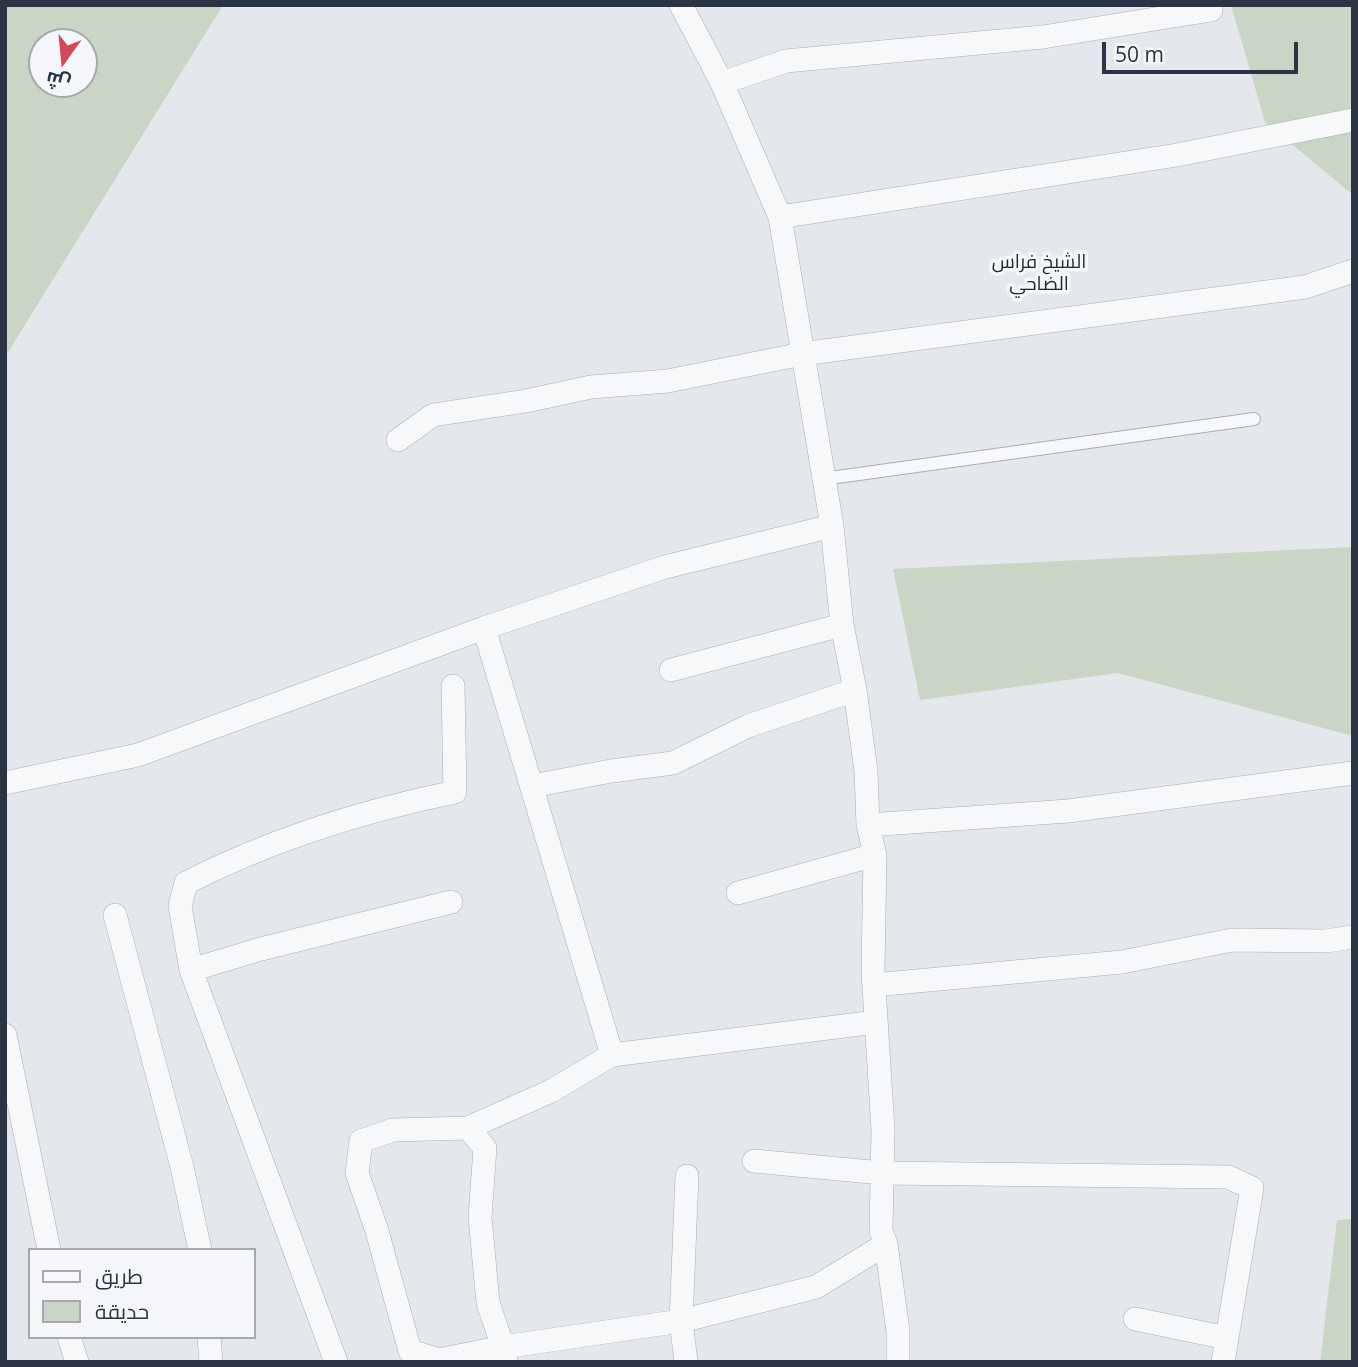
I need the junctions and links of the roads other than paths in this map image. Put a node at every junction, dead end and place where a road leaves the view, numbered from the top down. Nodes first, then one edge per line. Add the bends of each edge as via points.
1 (681, 5) edge
2 (1211, 10) dead end
3 (722, 83) junction
4 (1353, 120) edge
5 (780, 217) junction
6 (1353, 271) edge
7 (802, 354) junction
8 (1254, 419) dead end
9 (398, 440) dead end
10 (823, 479) junction
11 (832, 526) junction
12 (842, 625) junction
13 (484, 628) junction
14 (671, 670) dead end
15 (453, 686) dead end
16 (855, 690) junction
17 (1353, 774) edge
18 (5, 783) edge
19 (532, 786) junction
20 (868, 825) junction
21 (875, 855) junction
22 (738, 893) dead end
23 (451, 902) dead end
24 (116, 915) dead end
25 (1353, 937) edge
26 (191, 970) junction
27 (874, 985) junction
28 (876, 1023) junction
29 (5, 1035) edge
30 (612, 1055) junction
31 (468, 1128) junction
32 (754, 1161) dead end
33 (882, 1173) junction
34 (687, 1176) dead end
35 (886, 1244) junction
36 (49, 1248) edge
37 (200, 1248) edge
38 (1135, 1320) dead end
39 (681, 1321) junction
40 (1227, 1338) junction
41 (70, 1339) edge
42 (209, 1339) edge
43 (505, 1354) edge
44 (77, 1362) edge
45 (211, 1362) edge
46 (337, 1362) edge
47 (685, 1362) edge
48 (898, 1362) edge
49 (1223, 1362) edge

1 - 3 street
2 - 3 street via 1043,37 786,61
3 - 5 street
4 - 5 street via 1178,155
5 - 7 street
6 - 7 street via 1305,288
7 - 9 street via 668,382 591,387 433,415
7 - 10 street
8 - 10 lane
10 - 11 street
11 - 12 street
11 - 13 street via 664,567
12 - 14 street
12 - 16 street
13 - 18 street via 138,755
13 - 19 street
15 - 26 street via 455,792 332,823 226,862 186,883 180,906
16 - 19 street via 748,726 673,763
16 - 20 street
17 - 20 street via 1068,811
19 - 30 street
20 - 21 street
21 - 22 street
21 - 27 street
23 - 26 street
24 - 37 street
25 - 27 street via 1232,940 1122,962
26 - 46 street
27 - 28 street
28 - 30 street
28 - 33 street
29 - 36 street
30 - 31 street via 551,1091
31 - 43 street via 485,1148 480,1217 488,1303
31 - 43 street via 393,1130 360,1141 357,1173 410,1351 439,1360
32 - 33 street
33 - 35 street via 880,1231
33 - 40 street via 1228,1177 1252,1188
34 - 39 street
35 - 39 street via 817,1287
35 - 48 street
38 - 40 street
39 - 43 street
39 - 47 street
40 - 49 street
41 - 44 street
42 - 45 street

